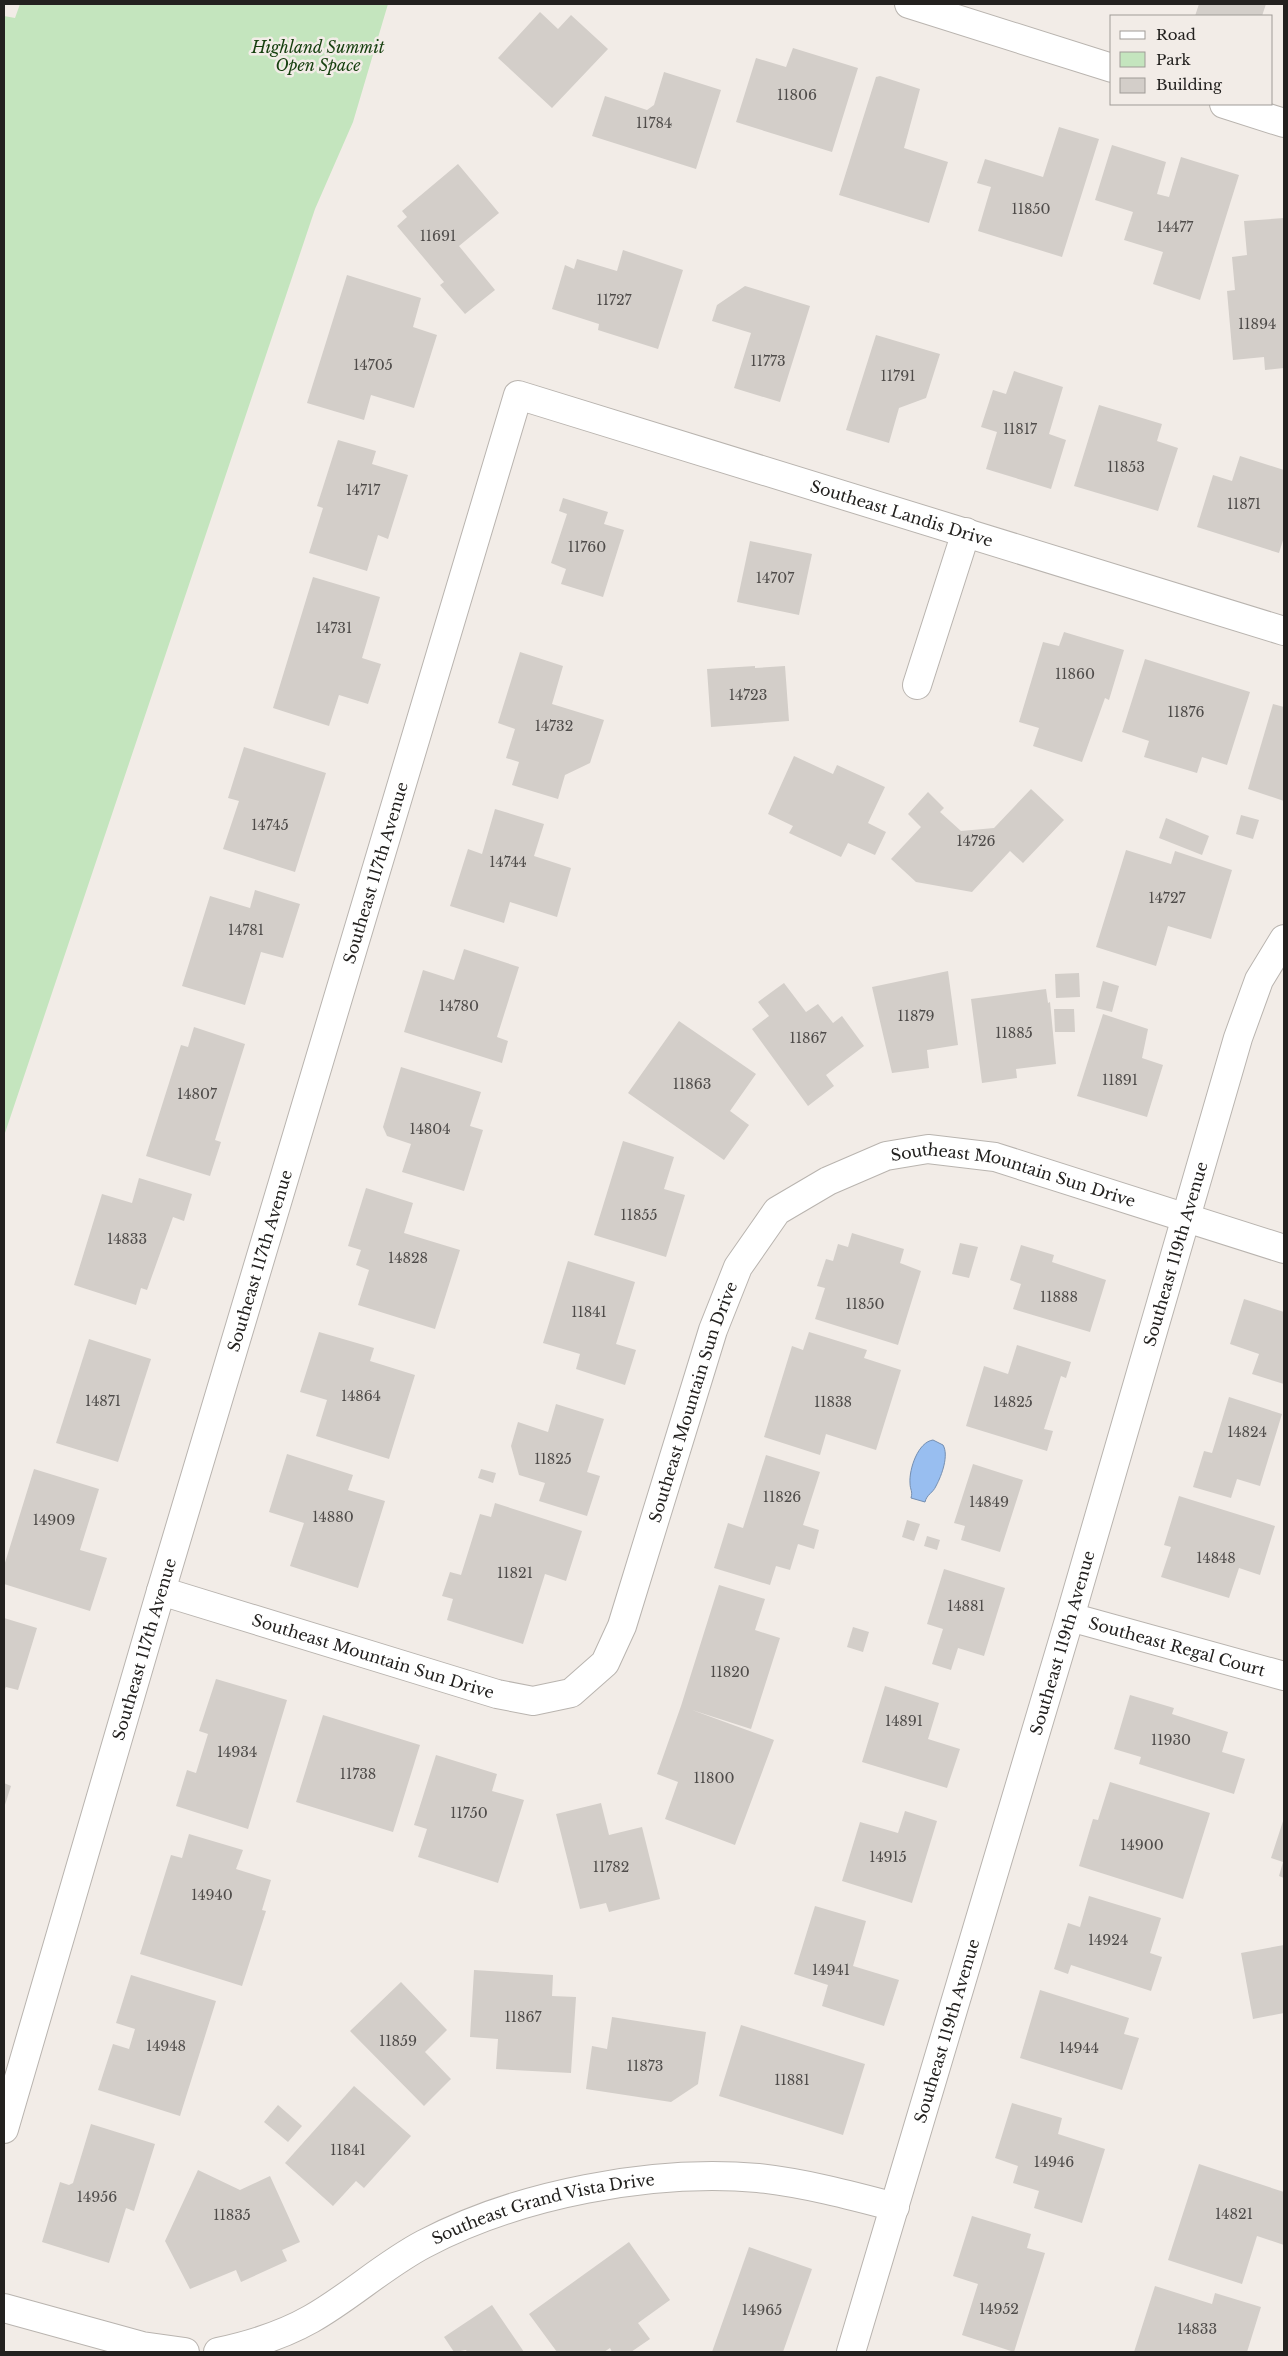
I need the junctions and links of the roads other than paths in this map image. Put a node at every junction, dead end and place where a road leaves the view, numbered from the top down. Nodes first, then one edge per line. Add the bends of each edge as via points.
1 (909, 4) edge
2 (1110, 67) edge
3 (1227, 105) edge
4 (1284, 123) edge
5 (518, 395) joint
6 (966, 532) junction
7 (1284, 631) edge
8 (917, 685) dead end
9 (1284, 939) edge
10 (1185, 1217) junction
11 (1284, 1249) edge
12 (161, 1591) junction
13 (1070, 1617) junction
14 (1284, 1676) edge
15 (4, 2129) edge
16 (895, 2207) junction
17 (4, 2308) edge
18 (185, 2352) edge
19 (218, 2352) edge
20 (851, 2352) edge

1 - 2 street
3 - 4 street
5 - 6 street, Southeast Landis Drive
5 - 12 street, Southeast 117th Avenue
6 - 7 street, Southeast Landis Drive
6 - 8 street
9 - 10 street, Southeast 119th Avenue via 1259,980 1238,1038
10 - 11 street, Southeast Mountain Sun Drive
10 - 12 street, Southeast Mountain Sun Drive via 994,1157 928,1149 886,1156 828,1181 777,1211 738,1268 713,1330 622,1626 604,1663 570,1693 533,1701 497,1694
10 - 13 street, Southeast 119th Avenue
12 - 15 street, Southeast 117th Avenue
13 - 14 street, Southeast Regal Court
13 - 16 street, Southeast 119th Avenue
16 - 19 street, Southeast Grand Vista Drive via 824,2189 758,2178 644,2181 564,2192 487,2215 431,2241 311,2319 258,2344
16 - 20 street, Southeast 119th Avenue
17 - 18 street via 142,2346

